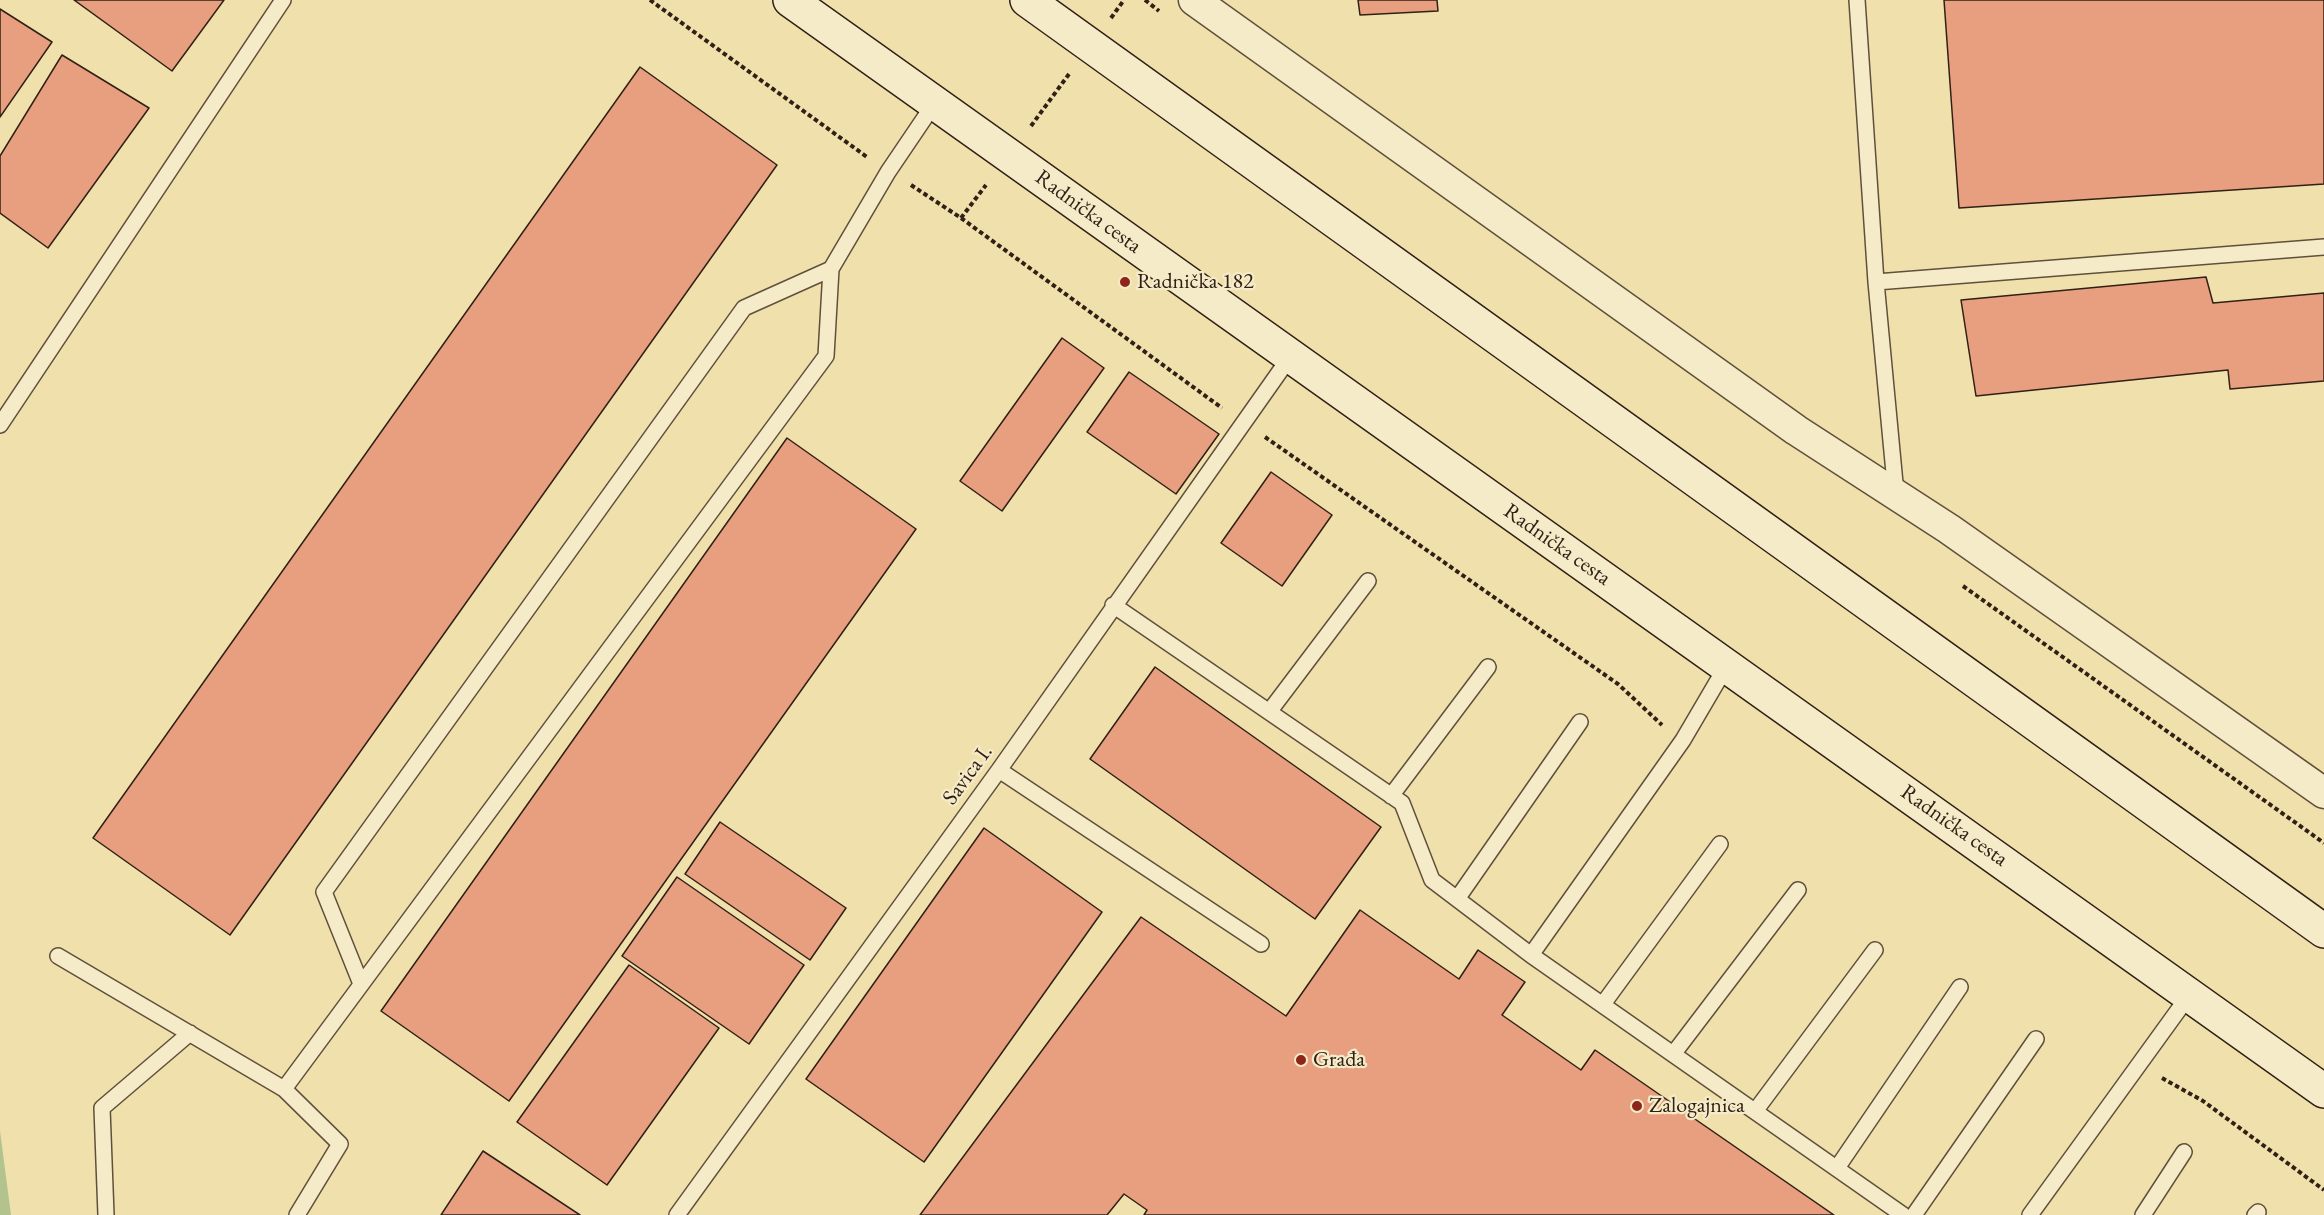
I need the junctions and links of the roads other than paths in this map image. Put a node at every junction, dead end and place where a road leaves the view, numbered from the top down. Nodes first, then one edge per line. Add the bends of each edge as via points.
1 (283, 0) edge
2 (790, 0) edge
3 (1027, 0) edge
4 (1194, 0) edge
5 (1857, 0) edge
6 (934, 104) junction
7 (2324, 247) edge
8 (831, 269) junction
9 (1876, 282) junction
10 (1290, 357) junction
11 (0, 425) edge
12 (1896, 494) junction
13 (1368, 581) dead end
14 (1113, 605) junction
15 (1727, 665) junction
16 (1488, 667) dead end
17 (1269, 712) junction
18 (1580, 722) dead end
19 (999, 770) junction
20 (2324, 793) edge
21 (1391, 796) junction
22 (1720, 844) dead end
23 (1798, 890) dead end
24 (1457, 899) junction
25 (2324, 931) edge
26 (1261, 944) dead end
27 (1875, 951) dead end
28 (1531, 955) junction
29 (58, 956) dead end
30 (361, 984) junction
31 (1960, 987) dead end
32 (2190, 994) junction
33 (1603, 1004) junction
34 (190, 1033) junction
35 (2036, 1039) dead end
36 (1674, 1053) junction
37 (284, 1089) junction
38 (2324, 1091) edge
39 (1756, 1110) junction
40 (2184, 1152) dead end
41 (1837, 1168) junction
42 (106, 1215) edge
43 (297, 1215) edge
44 (677, 1215) edge
45 (1903, 1215) edge
46 (1914, 1215) edge
47 (2030, 1215) edge
48 (2143, 1215) edge

1 - 11 lane
2 - 6 main road, Radnička cesta
3 - 25 main road
4 - 12 street via 1796,430
5 - 9 lane
6 - 8 lane via 888,172
6 - 10 main road, Radnička cesta
7 - 9 lane
8 - 30 lane via 826,356
8 - 30 lane via 744,308 324,892
9 - 12 lane
10 - 14 lane, Savica I.
10 - 15 main road, Radnička cesta
12 - 20 street
13 - 17 lane
14 - 17 lane
14 - 19 lane, Savica I.
15 - 28 lane via 1683,740
15 - 32 main road, Radnička cesta
16 - 21 lane
17 - 21 lane
18 - 24 lane
19 - 26 lane
19 - 44 lane, Savica I.
21 - 24 lane via 1402,803 1432,880
22 - 33 lane
23 - 36 lane
24 - 28 lane
27 - 39 lane
28 - 33 lane
29 - 34 lane
30 - 37 lane
31 - 41 lane
32 - 38 main road, Radnička cesta
32 - 47 lane
33 - 36 lane
34 - 37 lane
34 - 42 lane via 102,1108
35 - 46 lane
36 - 39 lane
37 - 43 lane via 339,1144
39 - 41 lane
40 - 48 lane
41 - 45 lane

